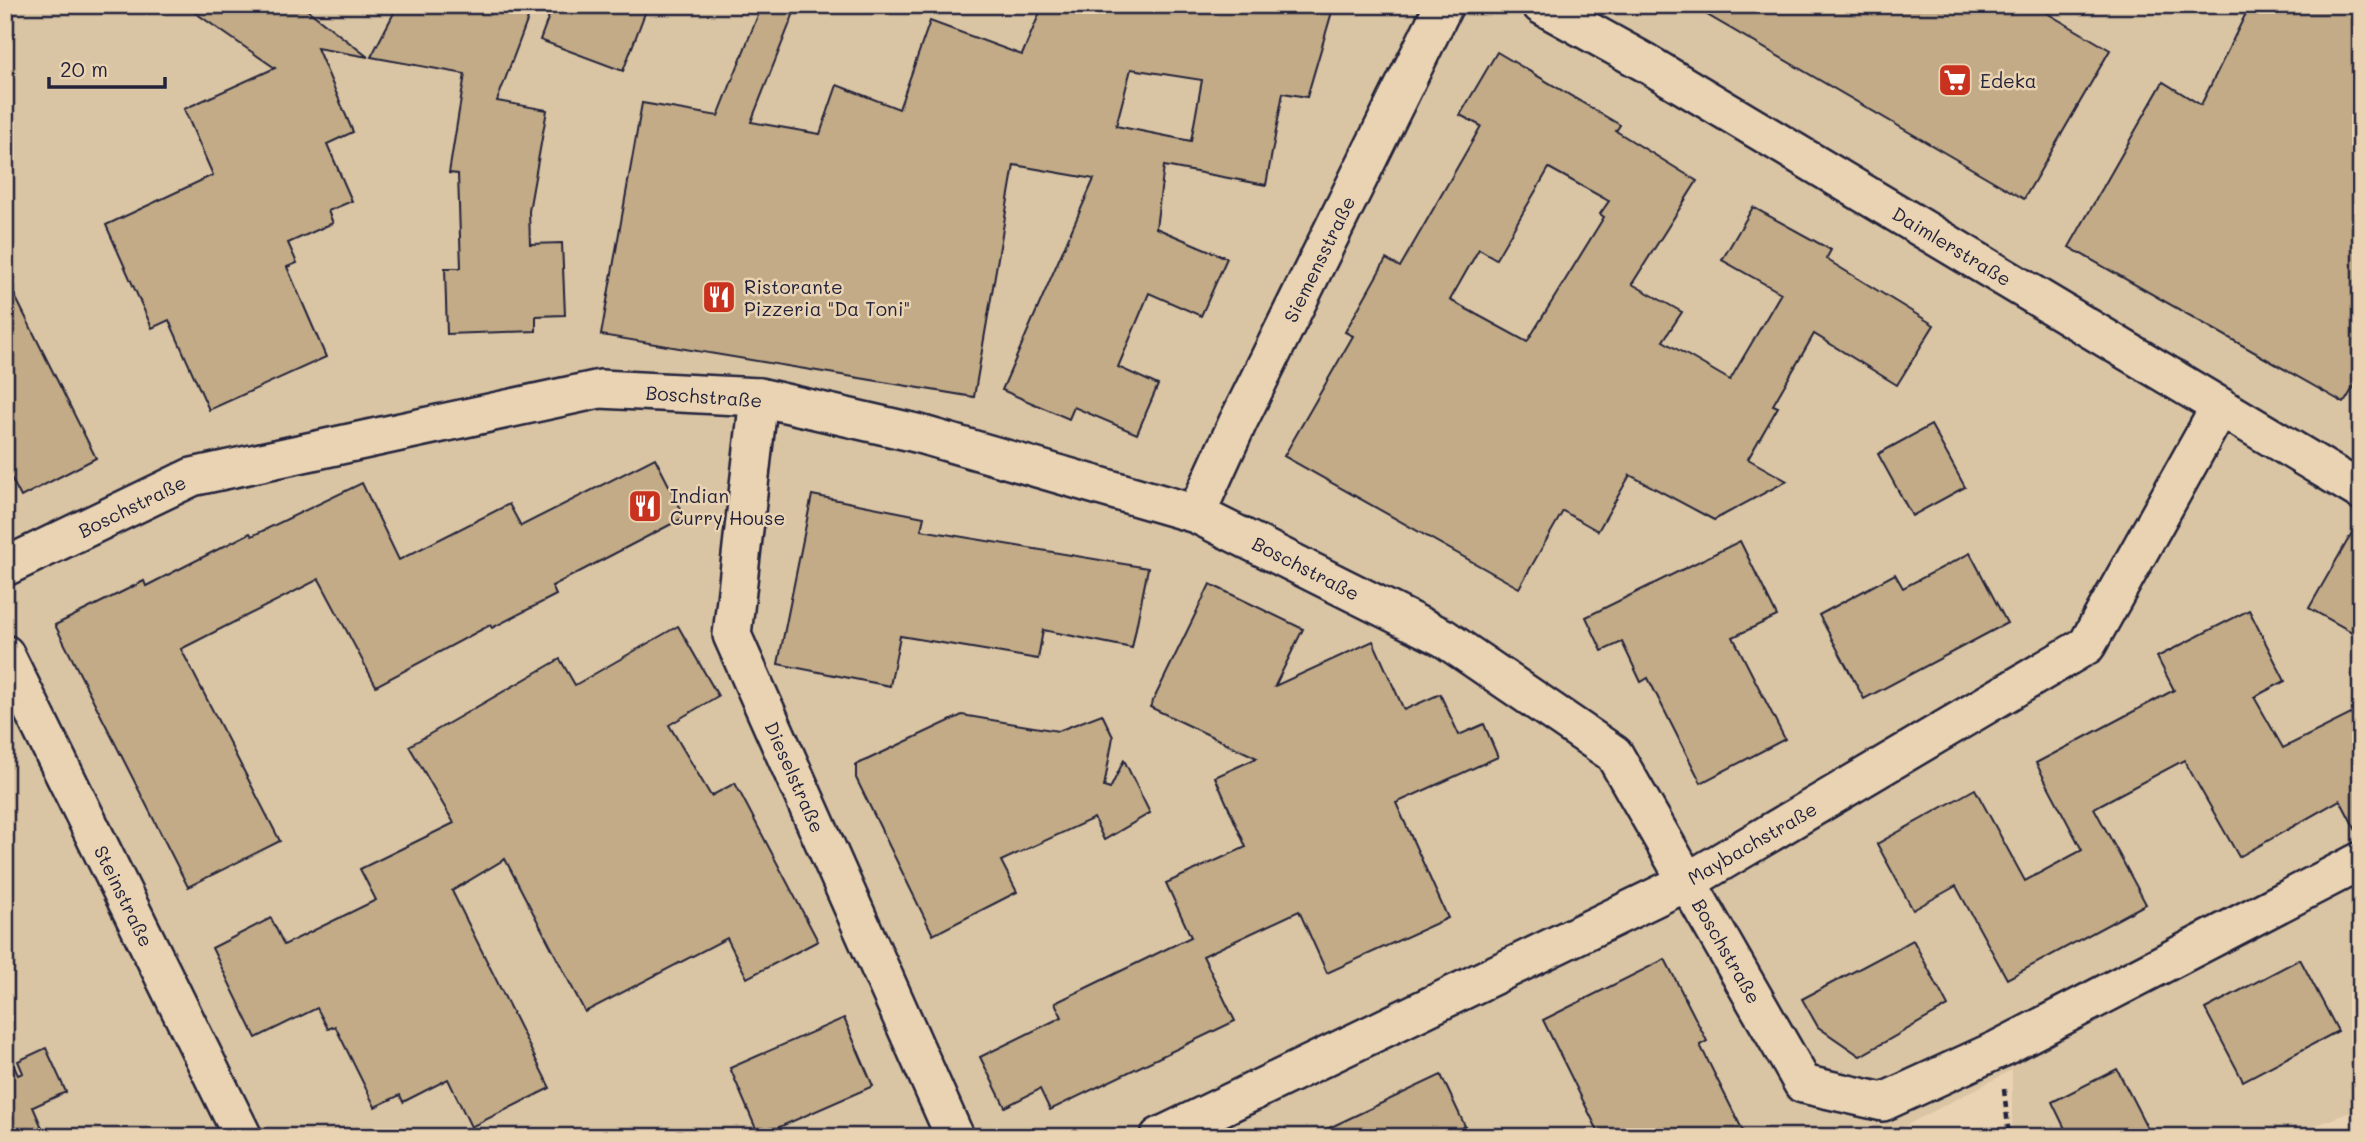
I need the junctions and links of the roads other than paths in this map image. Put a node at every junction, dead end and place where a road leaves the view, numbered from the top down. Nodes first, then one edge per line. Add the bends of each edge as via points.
1 (1444, 5) edge
2 (1541, 5) edge
3 (759, 397) junction
4 (2220, 407) junction
5 (2361, 491) edge
6 (1196, 514) junction
7 (5, 567) edge
8 (5, 654) edge
9 (2361, 861) edge
10 (1687, 882) junction
11 (243, 1137) edge
12 (956, 1137) edge
13 (1159, 1137) edge

1 - 6 street, Siemensstraße
2 - 4 street, Daimlerstraße via 1646,63
3 - 6 street, Boschstraße via 916,433
3 - 7 street, Boschstraße via 600,390 191,477
3 - 12 street, Dieselstraße via 732,635
4 - 5 street, Daimlerstraße
4 - 10 street, Maybachstraße via 2087,645
6 - 10 street, Boschstraße via 1444,638 1614,754
8 - 11 street, Steinstraße
9 - 10 street, Boschstraße via 1999,1049 1883,1102 1803,1084
10 - 13 street, Maybachstraße

